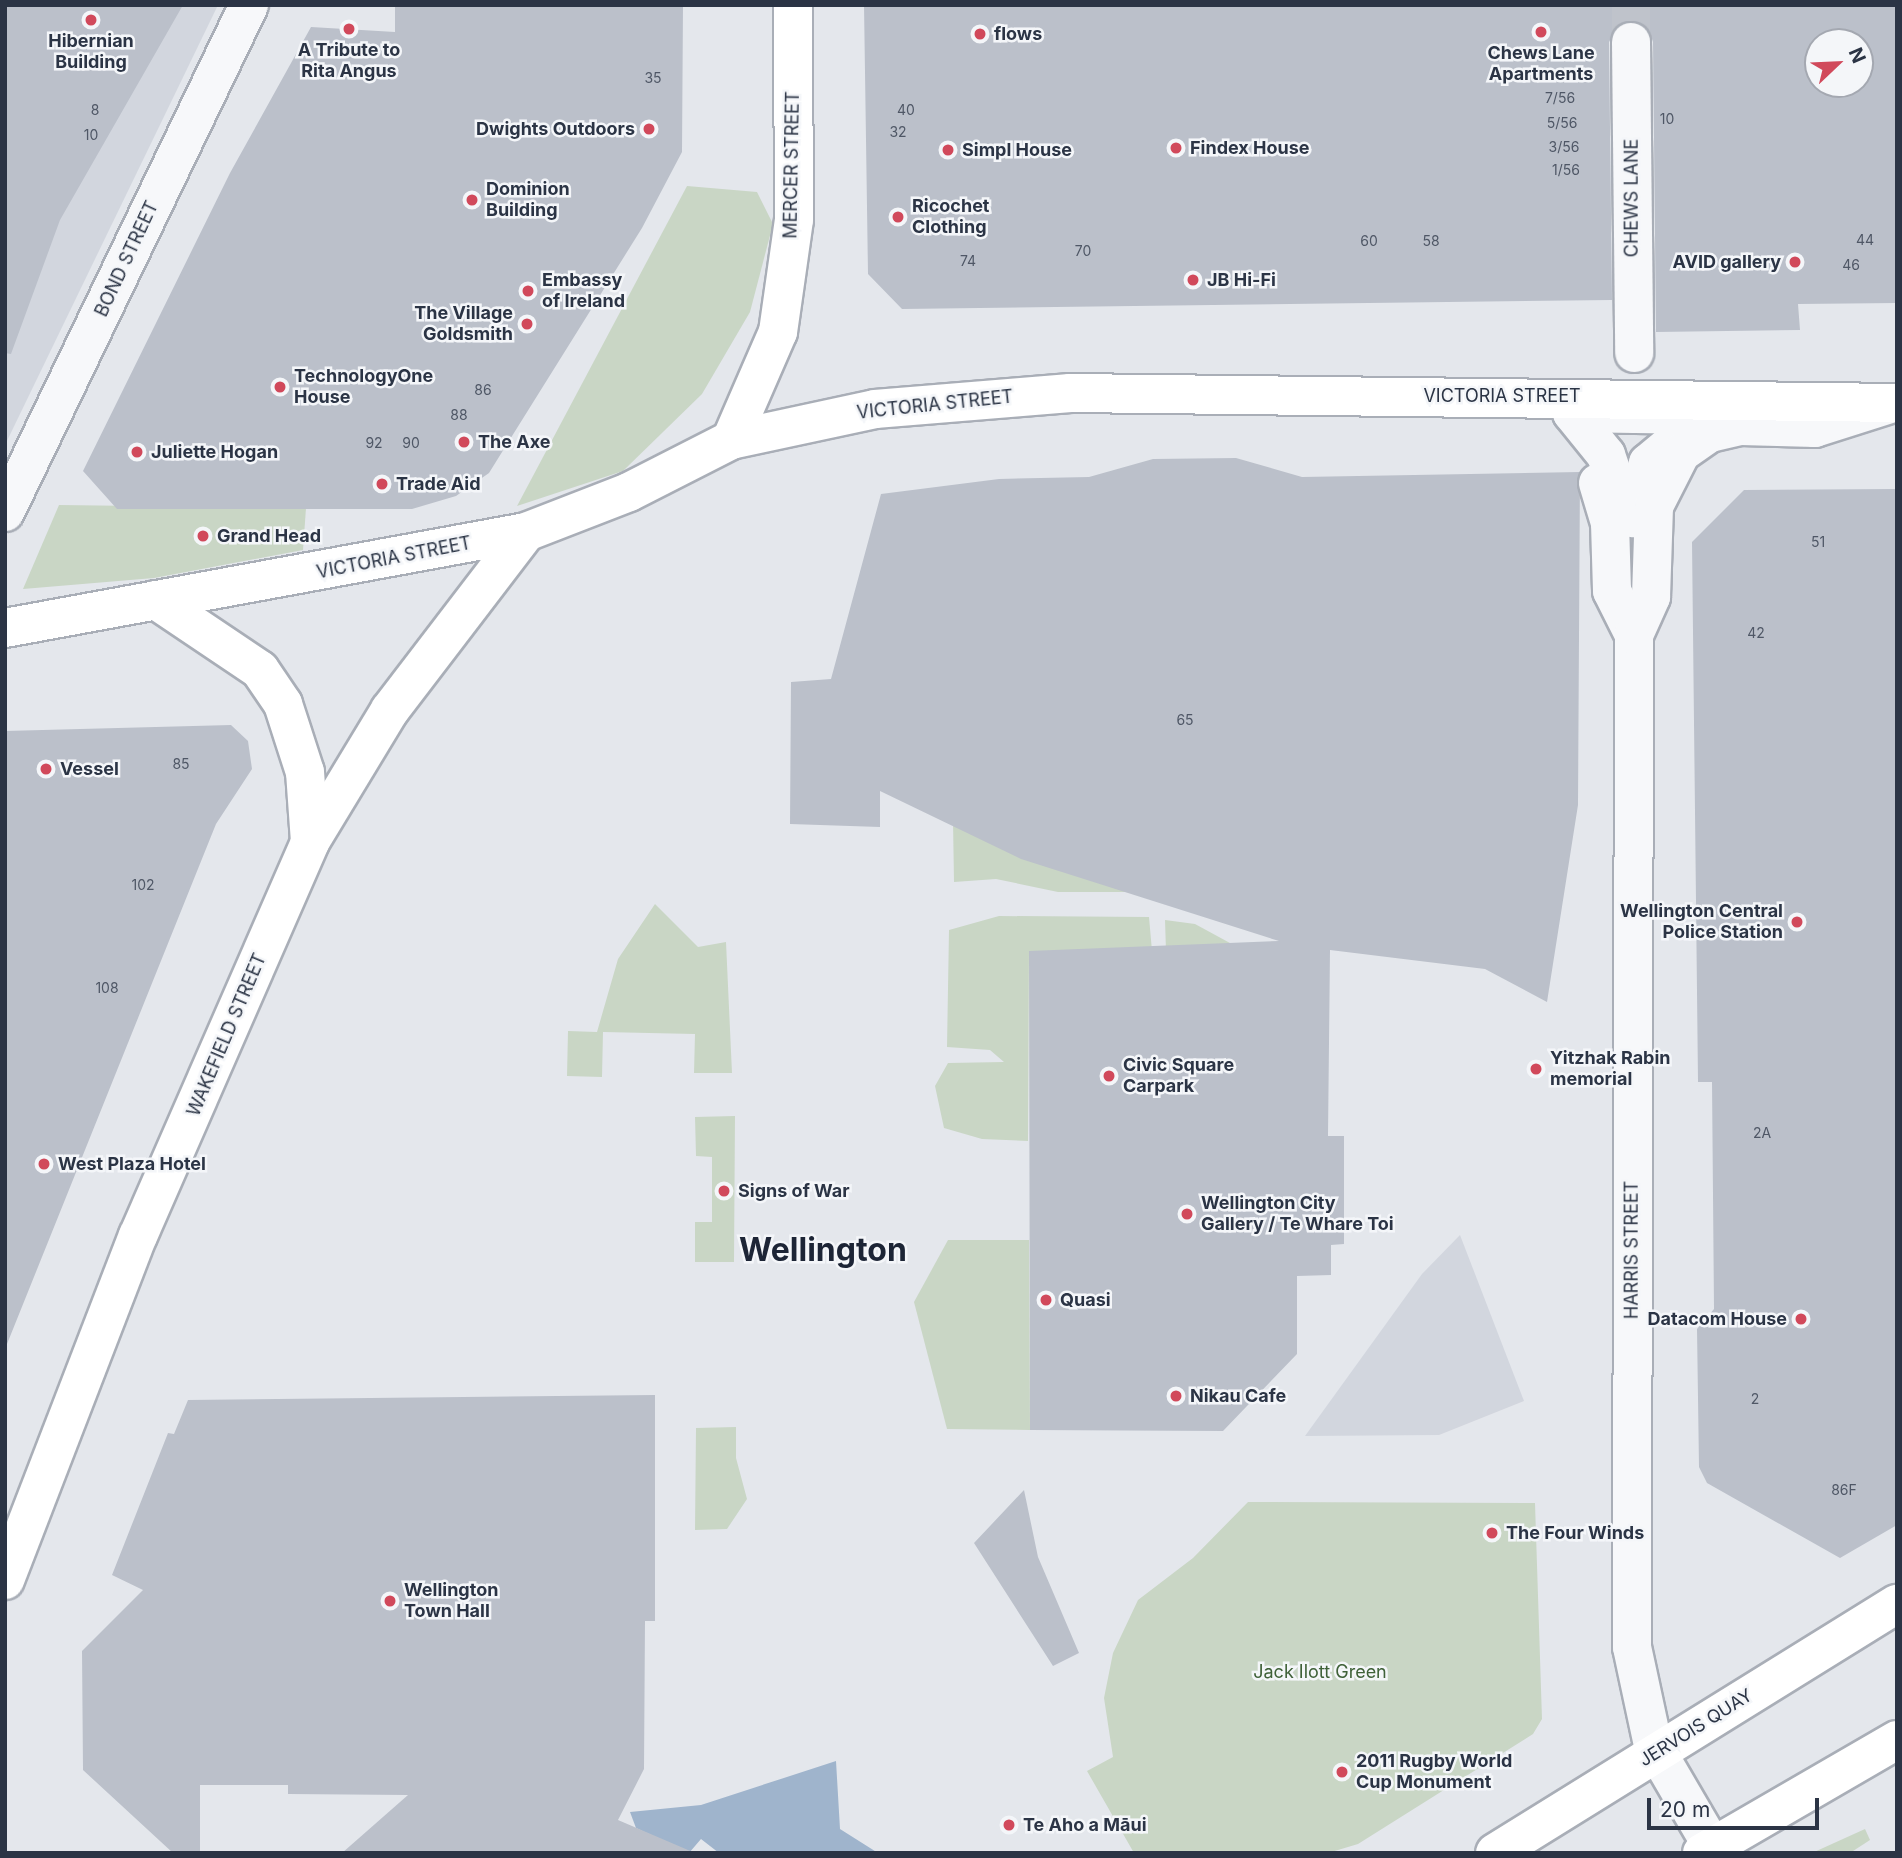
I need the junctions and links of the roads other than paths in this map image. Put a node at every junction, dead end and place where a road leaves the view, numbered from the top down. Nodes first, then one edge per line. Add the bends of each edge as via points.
1 (249, 5) edge
2 (793, 5) edge
3 (1631, 42) tunnel mouth
4 (1633, 353) dead end
5 (1503, 397) junction
6 (1894, 403) edge
7 (731, 440) junction
8 (5, 512) edge
9 (526, 532) junction
10 (156, 600) junction
11 (5, 628) edge
12 (1634, 635) junction
13 (310, 842) junction
14 (5, 1580) edge
15 (1897, 1604) edge
16 (1897, 1740) edge
17 (1657, 1752) junction
18 (1707, 1849) edge
19 (1495, 1853) edge

1 - 8 street, BOND STREET
2 - 7 main road, MERCER STREET via 794,220 778,332
3 - 4 street, CHEWS LANE
5 - 6 main road, VICTORIA STREET
5 - 7 main road, VICTORIA STREET via 1015,395 875,410
5 - 12 street, HARRIS STREET via 1553,419 1591,464 1610,523 1612,591
6 - 12 street, HARRIS STREET via 1815,428 1741,426 1710,433 1681,453 1654,506 1651,597
7 - 9 main road, VICTORIA STREET via 629,492
9 - 10 main road, VICTORIA STREET
9 - 13 main road, WAKEFIELD STREET via 390,710
10 - 11 main road, VICTORIA STREET
10 - 13 main road via 260,670 284,704 305,772
12 - 17 street, HARRIS STREET via 1632,1647
13 - 14 main road, WAKEFIELD STREET via 138,1236
15 - 17 main road, JERVOIS QUAY
16 - 18 main road
17 - 18 street, HARRIS STREET
17 - 19 main road, JERVOIS QUAY

